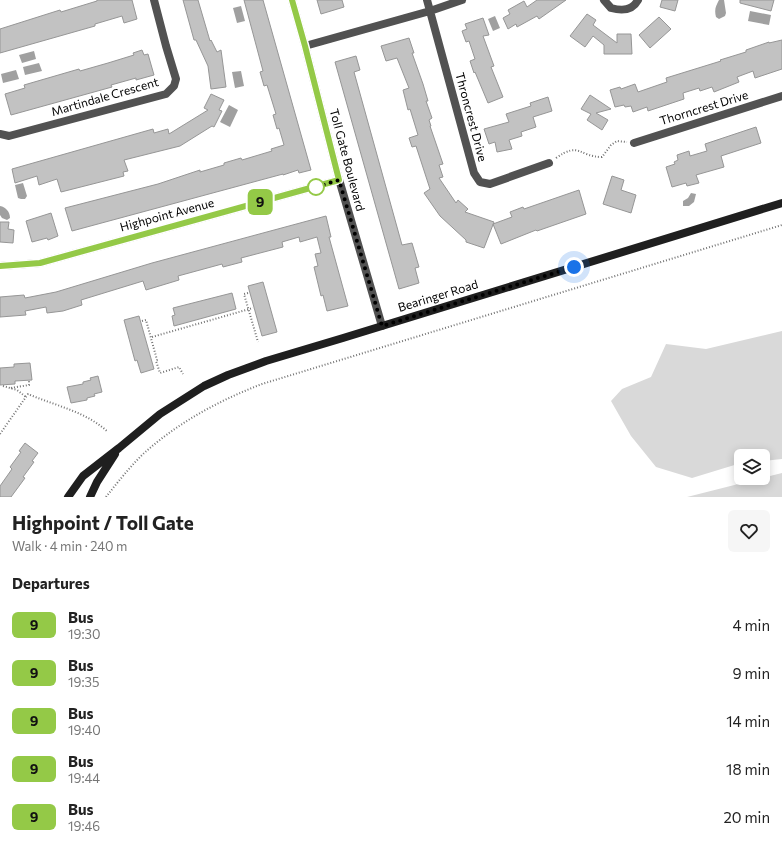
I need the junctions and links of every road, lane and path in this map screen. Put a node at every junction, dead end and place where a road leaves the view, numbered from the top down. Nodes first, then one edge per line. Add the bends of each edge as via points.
1 (154, 0) edge
2 (292, 0) edge
3 (427, 0) edge
4 (462, 0) edge
5 (604, 0) edge
6 (638, 0) edge
7 (430, 11) junction
8 (305, 46) junction
9 (782, 96) edge
10 (0, 134) edge
11 (634, 143) joint
12 (549, 164) joint
13 (339, 180) junction
14 (782, 203) edge
15 (782, 225) edge
16 (0, 266) edge
17 (248, 293) dead end
18 (250, 301) dead end
19 (247, 302) junction
20 (253, 308) dead end
21 (249, 309) junction
22 (254, 317) dead end
23 (251, 318) junction
24 (202, 319) dead end
25 (142, 321) dead end
26 (203, 322) junction
27 (257, 325) dead end
28 (253, 326) junction
29 (382, 326) junction
30 (149, 327) junction
31 (144, 328) dead end
32 (259, 332) dead end
33 (255, 334) junction
34 (151, 336) junction
35 (146, 337) dead end
36 (153, 342) junction
37 (258, 342) dead end
38 (148, 344) dead end
39 (155, 352) junction
40 (151, 353) dead end
41 (183, 374) dead end
42 (29, 381) dead end
43 (18, 382) dead end
44 (3, 386) dead end
45 (19, 386) junction
46 (10, 388) junction
47 (26, 397) junction
48 (107, 431) dead end
49 (0, 434) edge
50 (119, 448) junction
51 (68, 497) edge
52 (90, 497) edge
53 (106, 497) edge

1 - 10 street, Martindale Crescent via 176,79 174,86 166,94 10,136
2 - 8 street, Toll Gate Boulevard
3 - 7 street, Throncrest Drive
4 - 7 street
5 - 6 street via 610,8 622,11 632,8
7 - 8 street
7 - 12 street, Throncrest Drive via 474,173 480,182 490,184
8 - 13 street, Toll Gate Boulevard
9 - 11 street, Thorncrest Drive
11 - 12 path via 617,141 602,157 568,150
13 - 16 street, Highpoint Avenue via 40,263
13 - 29 street, Toll Gate Boulevard
14 - 29 street, Bearinger Road
15 - 53 path via 241,392 196,415 160,441 138,460
17 - 19 path via 244,294
18 - 19 path
19 - 21 path
20 - 21 path
21 - 23 path
21 - 26 path
22 - 23 path
23 - 28 path
24 - 26 path
25 - 30 path via 146,320
26 - 34 path
27 - 28 path
28 - 33 path
29 - 50 street, Bearinger Road via 266,361 204,386 160,414
30 - 31 path
30 - 34 path
32 - 33 path
33 - 37 path
34 - 35 path
34 - 36 path
36 - 38 path
36 - 39 path
39 - 40 path
39 - 41 path via 160,373 179,367
42 - 45 path via 29,385
43 - 45 path
44 - 46 path
45 - 46 path
46 - 47 path
47 - 48 path via 28,394 73,410 93,419
47 - 49 path
50 - 51 street, Bearinger Road via 83,476
50 - 52 street, Bearinger Road

